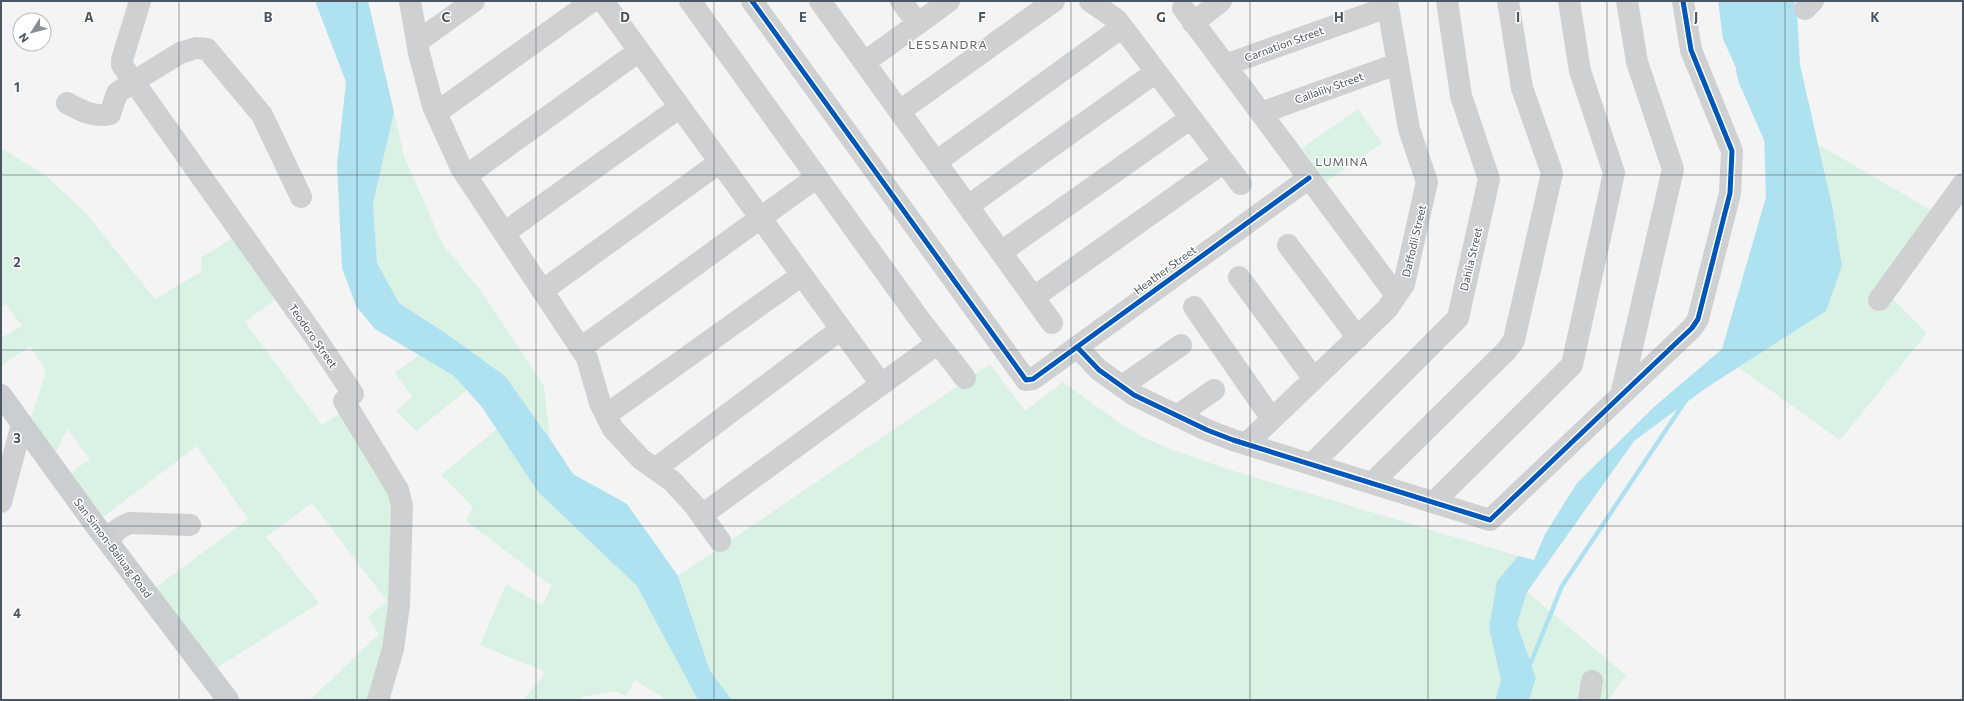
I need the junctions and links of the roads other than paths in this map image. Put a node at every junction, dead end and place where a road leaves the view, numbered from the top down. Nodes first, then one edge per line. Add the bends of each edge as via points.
1 (140, 1) edge
2 (410, 1) edge
3 (474, 1) edge
4 (690, 1) edge
5 (752, 1) edge
6 (820, 1) edge
7 (901, 1) edge
8 (949, 1) edge
9 (1054, 1) edge
10 (1090, 1) edge
11 (1221, 1) edge
12 (1446, 1) edge
13 (1508, 1) edge
14 (1570, 1) edge
15 (1627, 1) edge
16 (1683, 1) edge
17 (604, 3) edge
18 (1388, 4) edge
19 (918, 24) junction
20 (1122, 27) junction
21 (417, 42) junction
22 (639, 50) junction
23 (865, 62) junction
24 (1397, 64) junction
25 (1225, 65) junction
26 (1156, 72) junction
27 (133, 82) junction
28 (67, 103) dead end
29 (680, 107) junction
30 (900, 111) junction
31 (436, 113) junction
32 (1261, 113) junction
33 (1191, 118) junction
34 (720, 162) junction
35 (936, 162) junction
36 (1224, 162) junction
37 (466, 176) junction
38 (817, 177) junction
39 (1309, 178) junction
40 (1241, 184) dead end
41 (1963, 184) edge
42 (301, 197) dead end
43 (968, 206) junction
44 (760, 218) junction
45 (504, 234) junction
46 (1288, 245) dead end
47 (1001, 252) junction
48 (802, 275) junction
49 (1239, 278) dead end
50 (542, 291) junction
51 (1396, 295) junction
52 (1034, 297) junction
53 (1879, 300) dead end
54 (1194, 307) dead end
55 (1052, 323) dead end
56 (841, 328) junction
57 (1358, 338) junction
58 (938, 343) junction
59 (1181, 346) dead end
60 (1077, 347) junction
61 (581, 348) junction
62 (965, 378) dead end
63 (1314, 379) junction
64 (882, 384) junction
65 (1122, 386) junction
66 (1214, 390) dead end
67 (1, 394) edge
68 (1621, 395) junction
69 (606, 414) junction
70 (1177, 416) junction
71 (1272, 419) junction
72 (22, 424) junction
73 (1246, 444) junction
74 (1312, 464) junction
75 (655, 469) junction
76 (1372, 483) junction
77 (1, 502) edge
78 (1434, 502) junction
79 (702, 516) junction
80 (190, 525) dead end
81 (720, 541) dead end
82 (108, 542) junction
83 (228, 700) edge
84 (378, 700) edge

1 - 27 street, Teodoro Street via 122,60 122,66
2 - 21 street
3 - 21 street
4 - 38 street
5 - 60 street, Heather Street via 1021,376 1026,380 1033,379
6 - 23 street
7 - 19 street
8 - 19 street
9 - 30 street
10 - 20 street via 1117,20
11 - 25 street via 1188,16
12 - 74 street, Dahlia Street via 1461,96 1489,179 1458,318
13 - 76 street via 1522,88 1552,173 1514,340 1508,350
14 - 78 street via 1580,71 1614,173 1572,365
15 - 68 street via 1637,62 1673,169
16 - 68 street via 1691,50 1732,151 1730,193 1698,319 1692,328
17 - 22 street
17 - 31 street
18 - 24 street, Daffodil Street
18 - 25 street, Carnation Street
19 - 23 street
20 - 26 street
20 - 35 street
21 - 31 street
22 - 29 street
22 - 37 street
23 - 30 street
24 - 32 street, Callalily Street
24 - 51 street, Daffodil Street via 1409,128 1427,182 1404,284
25 - 32 street
26 - 33 street
26 - 43 street
27 - 28 street via 117,93 110,114 97,115 81,111
27 - 42 street via 180,53 196,48 207,49 262,115
27 - 84 street, Teodoro Street via 353,394 344,401 398,490 402,506 399,605 393,649
29 - 34 street
29 - 45 street
30 - 35 street
31 - 37 street
32 - 39 street
33 - 36 street
33 - 47 street
34 - 44 street
34 - 50 street
35 - 43 street
36 - 40 street
36 - 52 street
37 - 45 street
38 - 44 street
38 - 58 street
39 - 51 street
39 - 60 street, Heather Street
41 - 53 street
43 - 47 street
44 - 48 street
44 - 61 street
45 - 50 street
46 - 57 street
47 - 52 street
48 - 56 street
48 - 69 street
49 - 63 street
50 - 61 street
51 - 57 street, Daffodil Street via 1387,309
52 - 55 street
54 - 71 street
56 - 64 street
56 - 75 street
57 - 63 street, Daffodil Street
58 - 62 street
58 - 64 street
59 - 65 street
60 - 65 street via 1099,370
61 - 69 street via 587,358 600,403
63 - 71 street, Daffodil Street
64 - 79 street
65 - 70 street via 1134,395
66 - 70 street
67 - 72 main road, San Simon-Baliuag Road
68 - 78 street via 1490,520
69 - 75 street via 613,429 641,459
70 - 73 street
71 - 73 street, Daffodil Street
72 - 77 street
72 - 82 main road, San Simon-Baliuag Road
73 - 74 street
74 - 76 street
75 - 79 street via 672,481
76 - 78 street
79 - 81 street
80 - 82 street via 130,523 115,531
82 - 83 main road, San Simon-Baliuag Road

